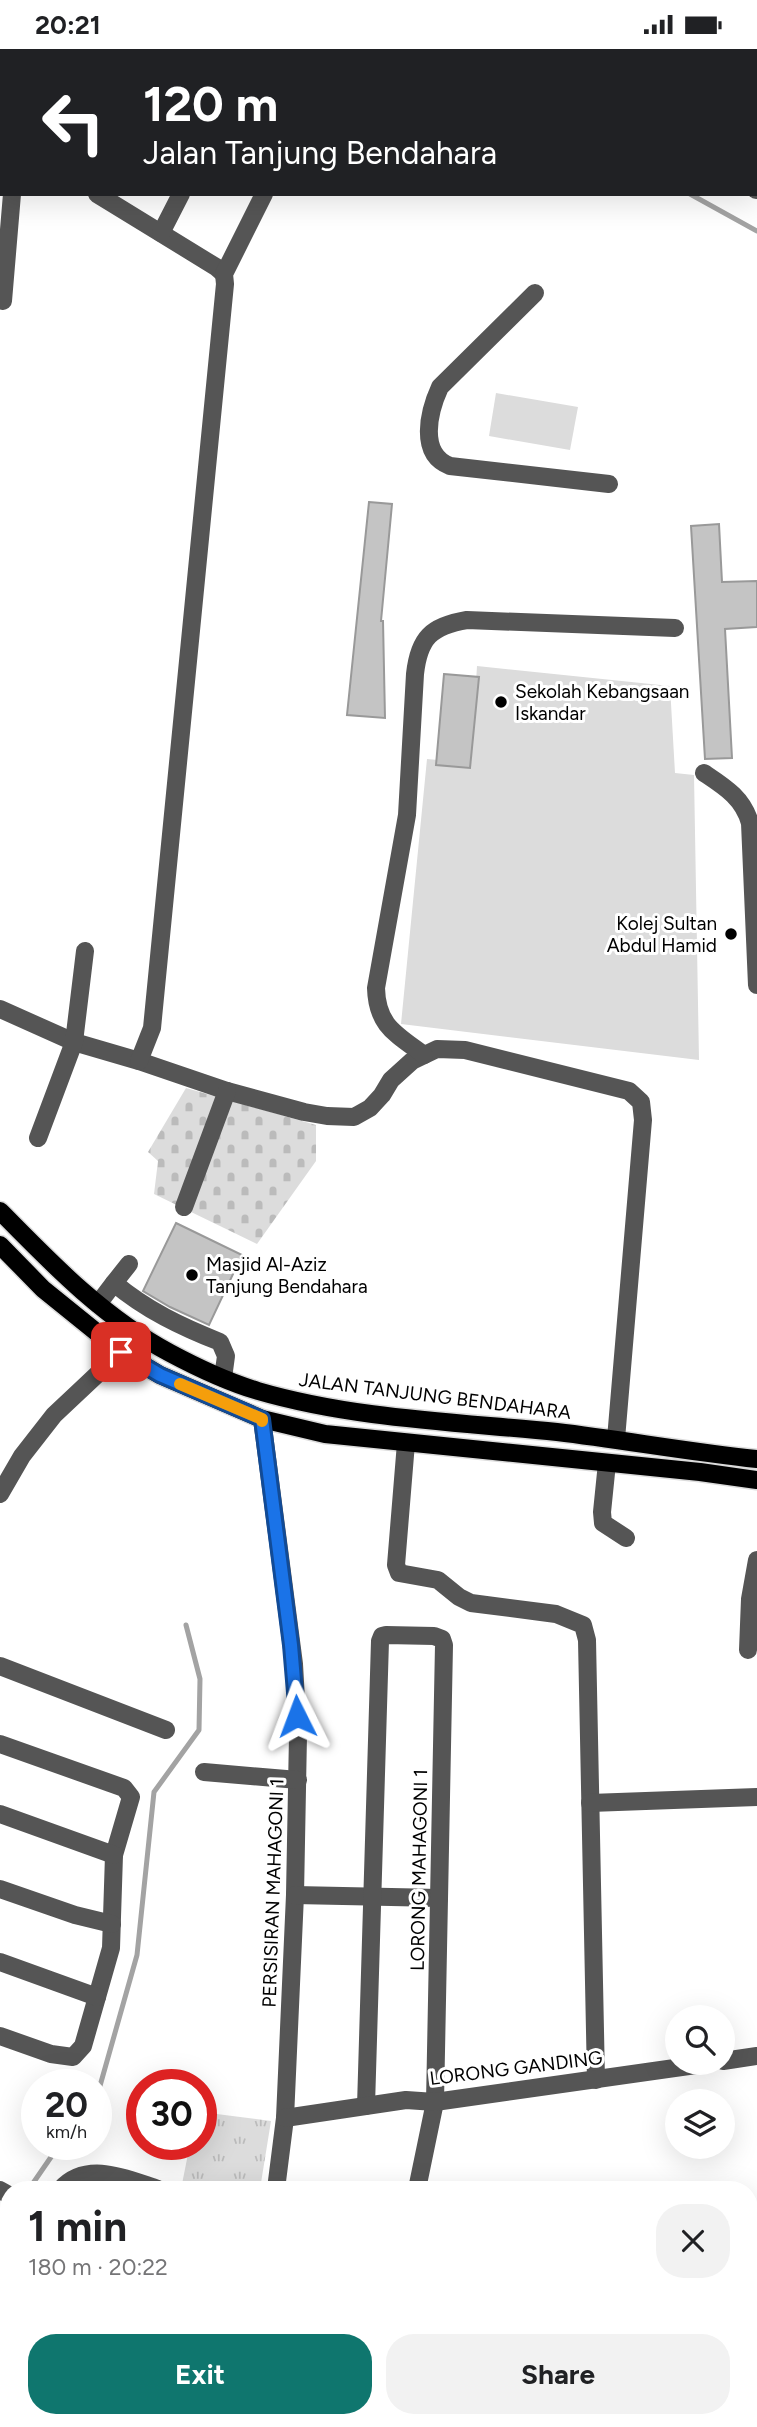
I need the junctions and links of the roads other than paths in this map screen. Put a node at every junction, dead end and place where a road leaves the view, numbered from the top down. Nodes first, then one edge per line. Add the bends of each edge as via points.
1 (12, 196) edge
2 (100, 196) edge
3 (180, 196) edge
4 (263, 196) edge
5 (161, 233) junction
6 (224, 274) junction
7 (535, 293) dead end
8 (3, 301) dead end
9 (609, 484) dead end
10 (675, 628) dead end
11 (704, 773) dead end
12 (85, 951) dead end
13 (757, 985) edge
14 (0, 1009) edge
15 (74, 1042) junction
16 (424, 1055) junction
17 (139, 1061) junction
18 (227, 1091) junction
19 (38, 1138) dead end
20 (184, 1207) dead end
21 (0, 1211) edge
22 (0, 1245) edge
23 (129, 1264) dead end
24 (114, 1283) junction
25 (98, 1304) junction
26 (121, 1352) junction
27 (223, 1378) junction
28 (262, 1419) junction
29 (615, 1439) junction
30 (406, 1443) junction
31 (757, 1458) edge
32 (607, 1463) junction
33 (5, 1471) edge
34 (757, 1479) edge
35 (0, 1494) edge
36 (626, 1538) dead end
37 (757, 1560) edge
38 (748, 1650) dead end
39 (0, 1666) edge
40 (166, 1730) dead end
41 (0, 1744) edge
42 (204, 1772) dead end
43 (298, 1780) junction
44 (757, 1797) edge
45 (590, 1803) junction
46 (0, 1814) edge
47 (114, 1855) junction
48 (0, 1889) edge
49 (295, 1895) junction
50 (372, 1897) junction
51 (439, 1898) junction
52 (112, 1924) junction
53 (0, 1962) edge
54 (97, 1997) junction
55 (0, 2036) edge
56 (757, 2056) edge
57 (735, 2059) edge
58 (665, 2070) edge
59 (596, 2080) junction
60 (435, 2102) junction
61 (366, 2106) junction
62 (285, 2118) junction
63 (71, 2181) edge
64 (121, 2181) edge
65 (277, 2181) edge
66 (419, 2181) edge

1 - 8 street
2 - 5 street
3 - 5 street
4 - 6 street
5 - 6 street
6 - 17 street via 152,1028
7 - 9 street via 440,387 429,421 432,450 441,463 450,466
10 - 16 street via 467,619 443,625 425,639 416,667 407,815 376,988 382,1020
11 - 13 street via 738,798 748,813
12 - 15 street
14 - 15 street
15 - 17 street
15 - 19 street
16 - 18 street via 391,1080 370,1108 354,1117 304,1112
16 - 29 street via 437,1049 465,1050 629,1091 640,1102 643,1120
17 - 18 street
18 - 20 street
21 - 25 main road, JALAN TANJUNG BENDAHARA
22 - 26 main road via 43,1289
23 - 24 street
24 - 25 street
24 - 27 street via 167,1318 220,1342 227,1361
25 - 27 main road, JALAN TANJUNG BENDAHARA via 169,1353
26 - 28 main road via 160,1375
26 - 33 street via 54,1415
27 - 29 main road, JALAN TANJUNG BENDAHARA via 328,1407
28 - 30 main road via 325,1434
28 - 43 street, PERSISIRAN MAHAGONI 1 via 293,1664
29 - 31 main road, JALAN TANJUNG BENDAHARA
30 - 32 main road
30 - 45 street via 399,1573 438,1580 471,1603 556,1614 583,1625
32 - 34 main road
32 - 36 street via 603,1523
33 - 35 street
37 - 38 street
39 - 40 street
41 - 47 street via 130,1793
42 - 43 street
43 - 49 street, PERSISIRAN MAHAGONI 1
44 - 45 street
45 - 59 street
46 - 47 street
47 - 52 street
48 - 52 street
49 - 50 street
49 - 62 street, PERSISIRAN MAHAGONI 1
50 - 51 street
50 - 51 street, LORONG MAHAGONI 1 via 380,1641 386,1635 434,1636 444,1645
50 - 61 street
51 - 60 street, LORONG MAHAGONI 1
52 - 54 street via 111,1948
53 - 54 street
54 - 55 street via 83,2046 73,2057 51,2055
56 - 57 street
58 - 59 street, LORONG GANDING
59 - 60 street, LORONG GANDING
60 - 61 street, LORONG GANDING via 406,2099
60 - 66 street, LORONG MAHAGONI 1
61 - 62 street, LORONG GANDING
62 - 65 street, PERSISIRAN MAHAGONI 1
63 - 64 street via 86,2174 107,2174

